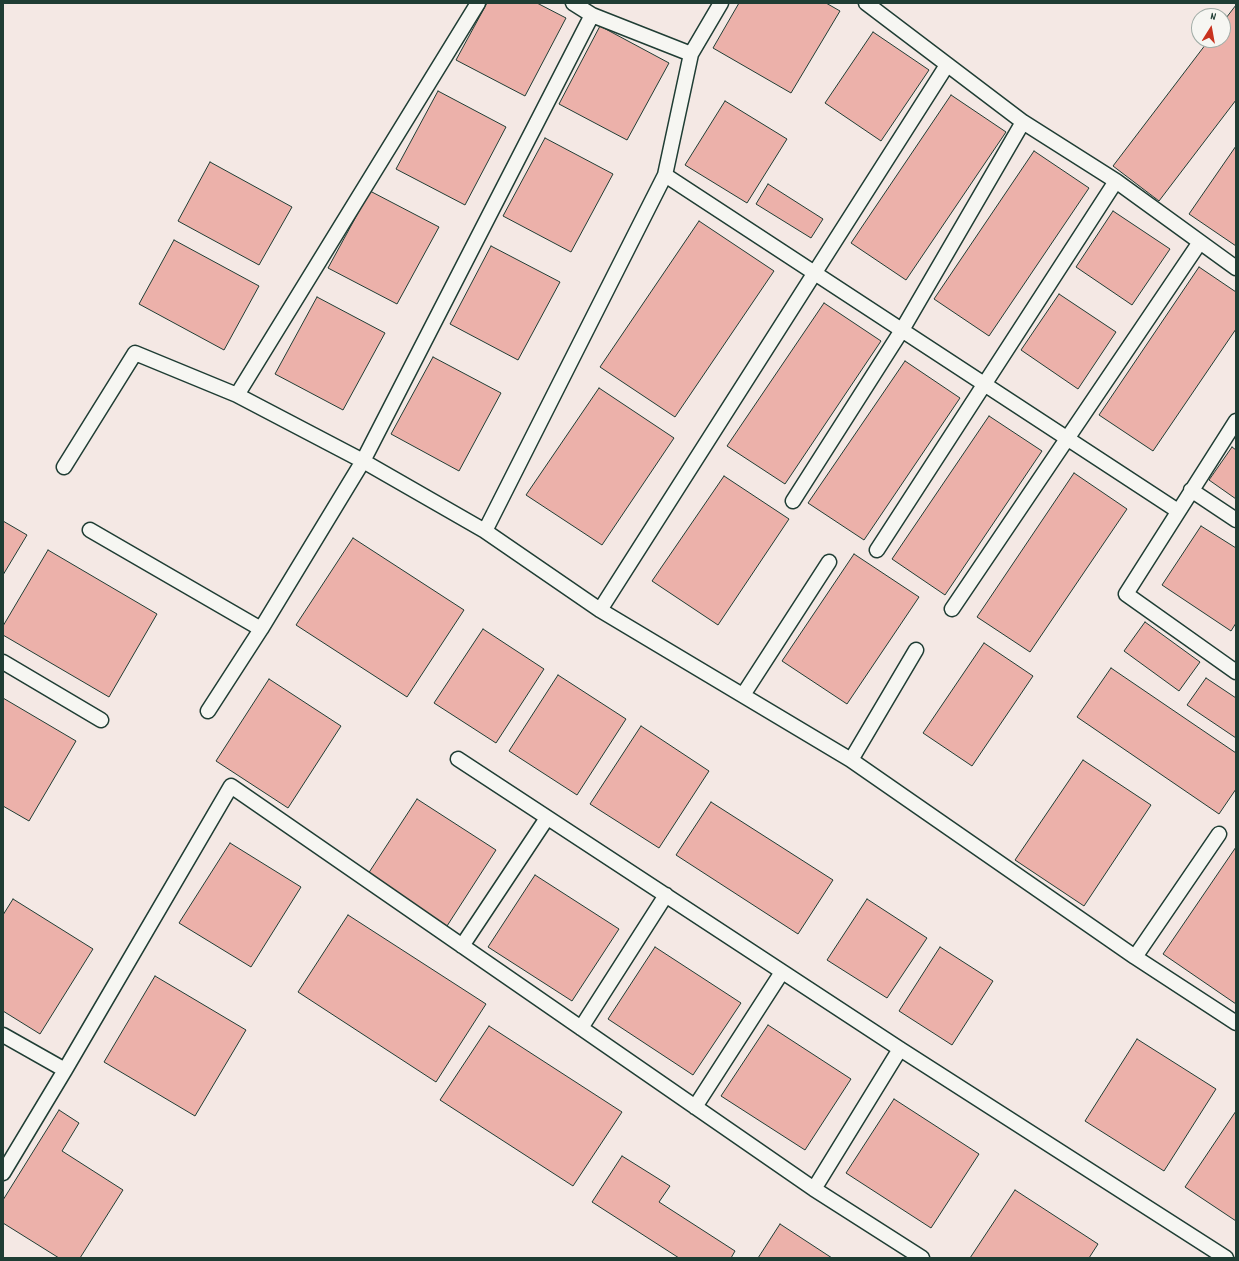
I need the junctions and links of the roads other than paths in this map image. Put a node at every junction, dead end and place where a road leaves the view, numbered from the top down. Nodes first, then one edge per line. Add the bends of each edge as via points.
1 (478, 3) edge
2 (573, 3) edge
3 (721, 3) edge
4 (866, 3) edge
5 (592, 15) junction
6 (691, 54) junction
7 (947, 65) junction
8 (1023, 122) junction
9 (664, 176) junction
10 (1116, 181) junction
11 (1200, 242) junction
12 (1236, 268) edge
13 (814, 274) junction
14 (902, 330) junction
15 (984, 384) junction
16 (237, 395) junction
17 (1236, 420) edge
18 (1067, 438) junction
19 (363, 461) junction
20 (64, 467) dead end
21 (1191, 490) junction
22 (793, 501) dead end
23 (1178, 511) junction
24 (1236, 520) edge
25 (90, 530) dead end
26 (485, 531) junction
27 (877, 550) dead end
28 (829, 562) dead end
29 (952, 609) dead end
30 (600, 610) junction
31 (261, 630) junction
32 (916, 650) dead end
33 (3, 662) edge
34 (1236, 672) edge
35 (743, 695) junction
36 (208, 711) dead end
37 (101, 720) dead end
38 (458, 759) dead end
39 (851, 760) junction
40 (547, 818) junction
41 (1219, 834) dead end
42 (666, 895) junction
43 (462, 946) junction
44 (1135, 957) junction
45 (782, 972) junction
46 (1236, 1023) edge
47 (581, 1028) junction
48 (3, 1035) edge
49 (900, 1049) junction
50 (65, 1070) junction
51 (695, 1107) junction
52 (3, 1173) edge
53 (814, 1189) junction
54 (922, 1258) edge
55 (1226, 1258) edge

1 - 16 lane
2 - 5 lane
3 - 6 lane
4 - 7 lane
5 - 6 lane
5 - 19 lane
6 - 9 lane
7 - 8 lane
7 - 13 lane
8 - 10 lane
8 - 14 lane
9 - 13 lane
9 - 26 lane
10 - 11 lane
10 - 15 lane
11 - 12 lane
11 - 18 lane
13 - 14 lane
13 - 30 lane
14 - 15 lane
14 - 22 lane
15 - 18 lane
15 - 27 lane
16 - 19 lane
16 - 20 lane via 135,353
17 - 21 lane
18 - 23 lane
18 - 29 lane
19 - 26 lane
19 - 31 lane
21 - 23 lane
21 - 24 lane
23 - 34 lane via 1126,594
25 - 31 lane
26 - 30 lane
28 - 35 lane
30 - 35 lane
31 - 36 lane
32 - 39 lane
33 - 37 lane
35 - 39 lane
38 - 40 lane
39 - 44 lane
40 - 42 lane
40 - 43 lane
41 - 44 lane
42 - 45 lane
42 - 47 lane
43 - 47 lane
43 - 50 lane via 231,786
44 - 46 lane
45 - 49 lane
45 - 51 lane
47 - 51 lane
48 - 50 lane
49 - 53 lane
49 - 55 lane
50 - 52 lane
51 - 53 lane
53 - 54 lane

